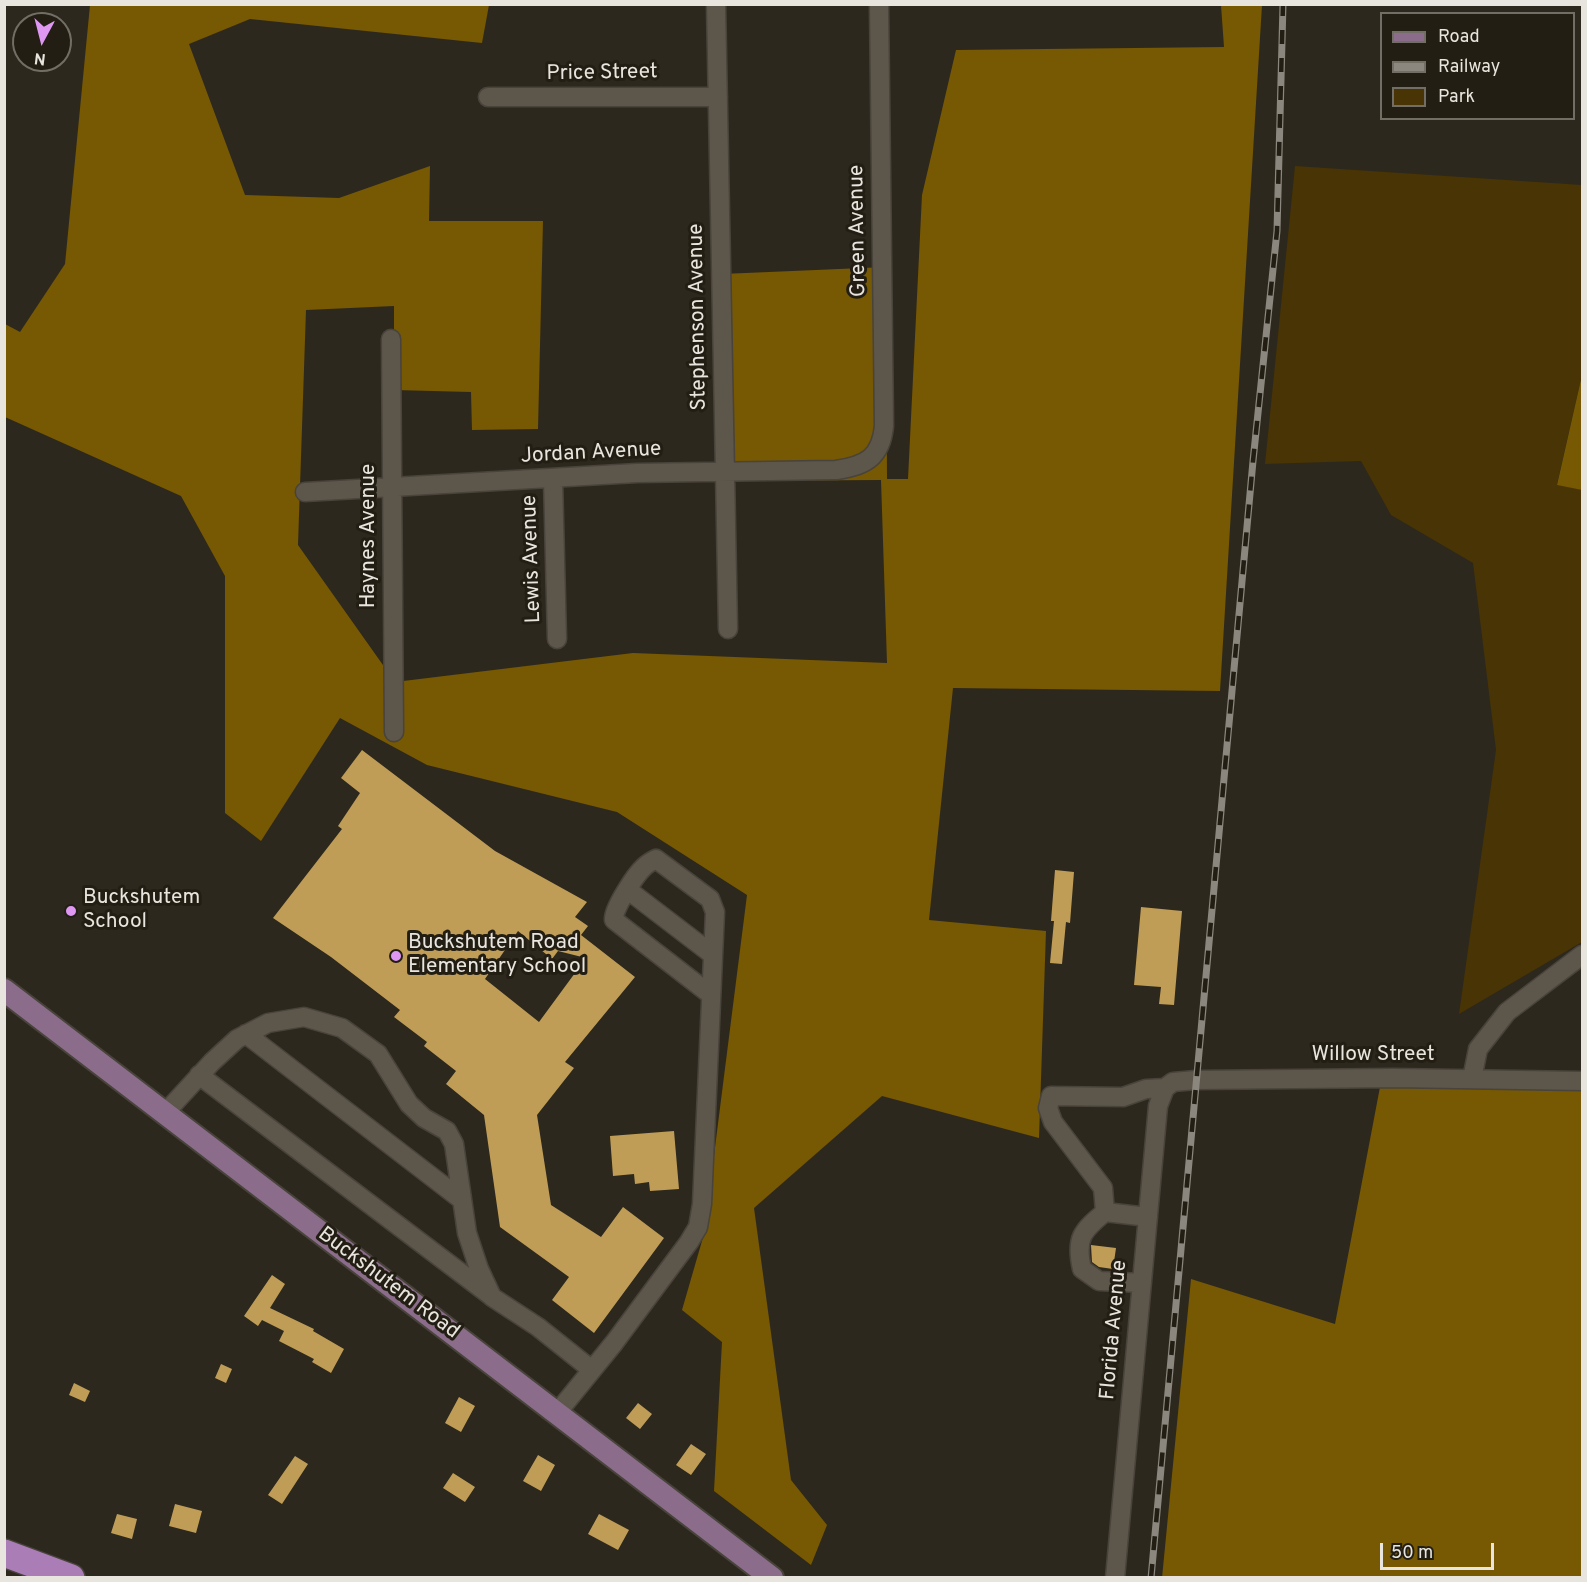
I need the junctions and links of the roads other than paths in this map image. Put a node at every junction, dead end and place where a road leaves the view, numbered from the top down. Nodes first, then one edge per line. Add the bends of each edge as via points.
1 (716, 4) edge
2 (879, 4) edge
3 (718, 97) junction
4 (488, 98) dead end
5 (391, 339) dead end
6 (874, 454) joint
7 (724, 471) junction
8 (553, 478) junction
9 (393, 488) junction
10 (305, 492) dead end
11 (728, 629) dead end
12 (558, 639) dead end
13 (394, 732) dead end
14 (628, 890) junction
15 (713, 955) junction
16 (1582, 955) edge
17 (4, 990) edge
18 (711, 994) junction
19 (246, 1034) junction
20 (199, 1075) junction
21 (1472, 1079) junction
22 (1582, 1081) edge
23 (1165, 1088) junction
24 (165, 1113) junction
25 (462, 1200) junction
26 (1105, 1212) junction
27 (1148, 1217) junction
28 (1142, 1283) junction
29 (492, 1297) junction
30 (592, 1370) junction
31 (557, 1413) junction
32 (4, 1553) edge
33 (71, 1578) edge
34 (772, 1578) edge
35 (1115, 1578) edge

1 - 3 street, Stephenson Avenue
2 - 6 street, Green Avenue via 884,426
3 - 4 street, Price Street
3 - 7 street, Stephenson Avenue
5 - 9 street, Haynes Avenue
6 - 7 street, Jordan Avenue via 857,466 836,470
7 - 8 street, Jordan Avenue
7 - 11 street, Stephenson Avenue
8 - 9 street, Jordan Avenue
8 - 12 street, Lewis Avenue
9 - 10 street, Jordan Avenue
9 - 13 street, Haynes Avenue
14 - 15 street
14 - 15 street via 643,867 656,859 710,899 715,912
14 - 18 street via 617,905 614,920
15 - 18 street
16 - 21 street via 1507,1012 1478,1049
17 - 24 main road, Buckshutem Road
18 - 30 street via 698,1227
19 - 20 street
19 - 25 street
19 - 25 street via 268,1023 304,1017 342,1028 378,1054 408,1104 447,1131 454,1144
20 - 24 street
20 - 29 street
21 - 22 street, Willow Street
21 - 23 street, Willow Street via 1196,1080 1173,1082
23 - 26 street, Willow Street via 1146,1089 1123,1097 1051,1096 1048,1108 1053,1122 1103,1188
23 - 27 street, Florida Avenue via 1158,1106
24 - 31 main road, Buckshutem Road
25 - 29 street via 467,1233
26 - 27 street
26 - 28 street via 1086,1228 1078,1253 1082,1269 1099,1281
27 - 28 street, Florida Avenue
28 - 35 street, Florida Avenue
29 - 30 street
30 - 31 street
31 - 34 main road, Buckshutem Road
32 - 33 highway

